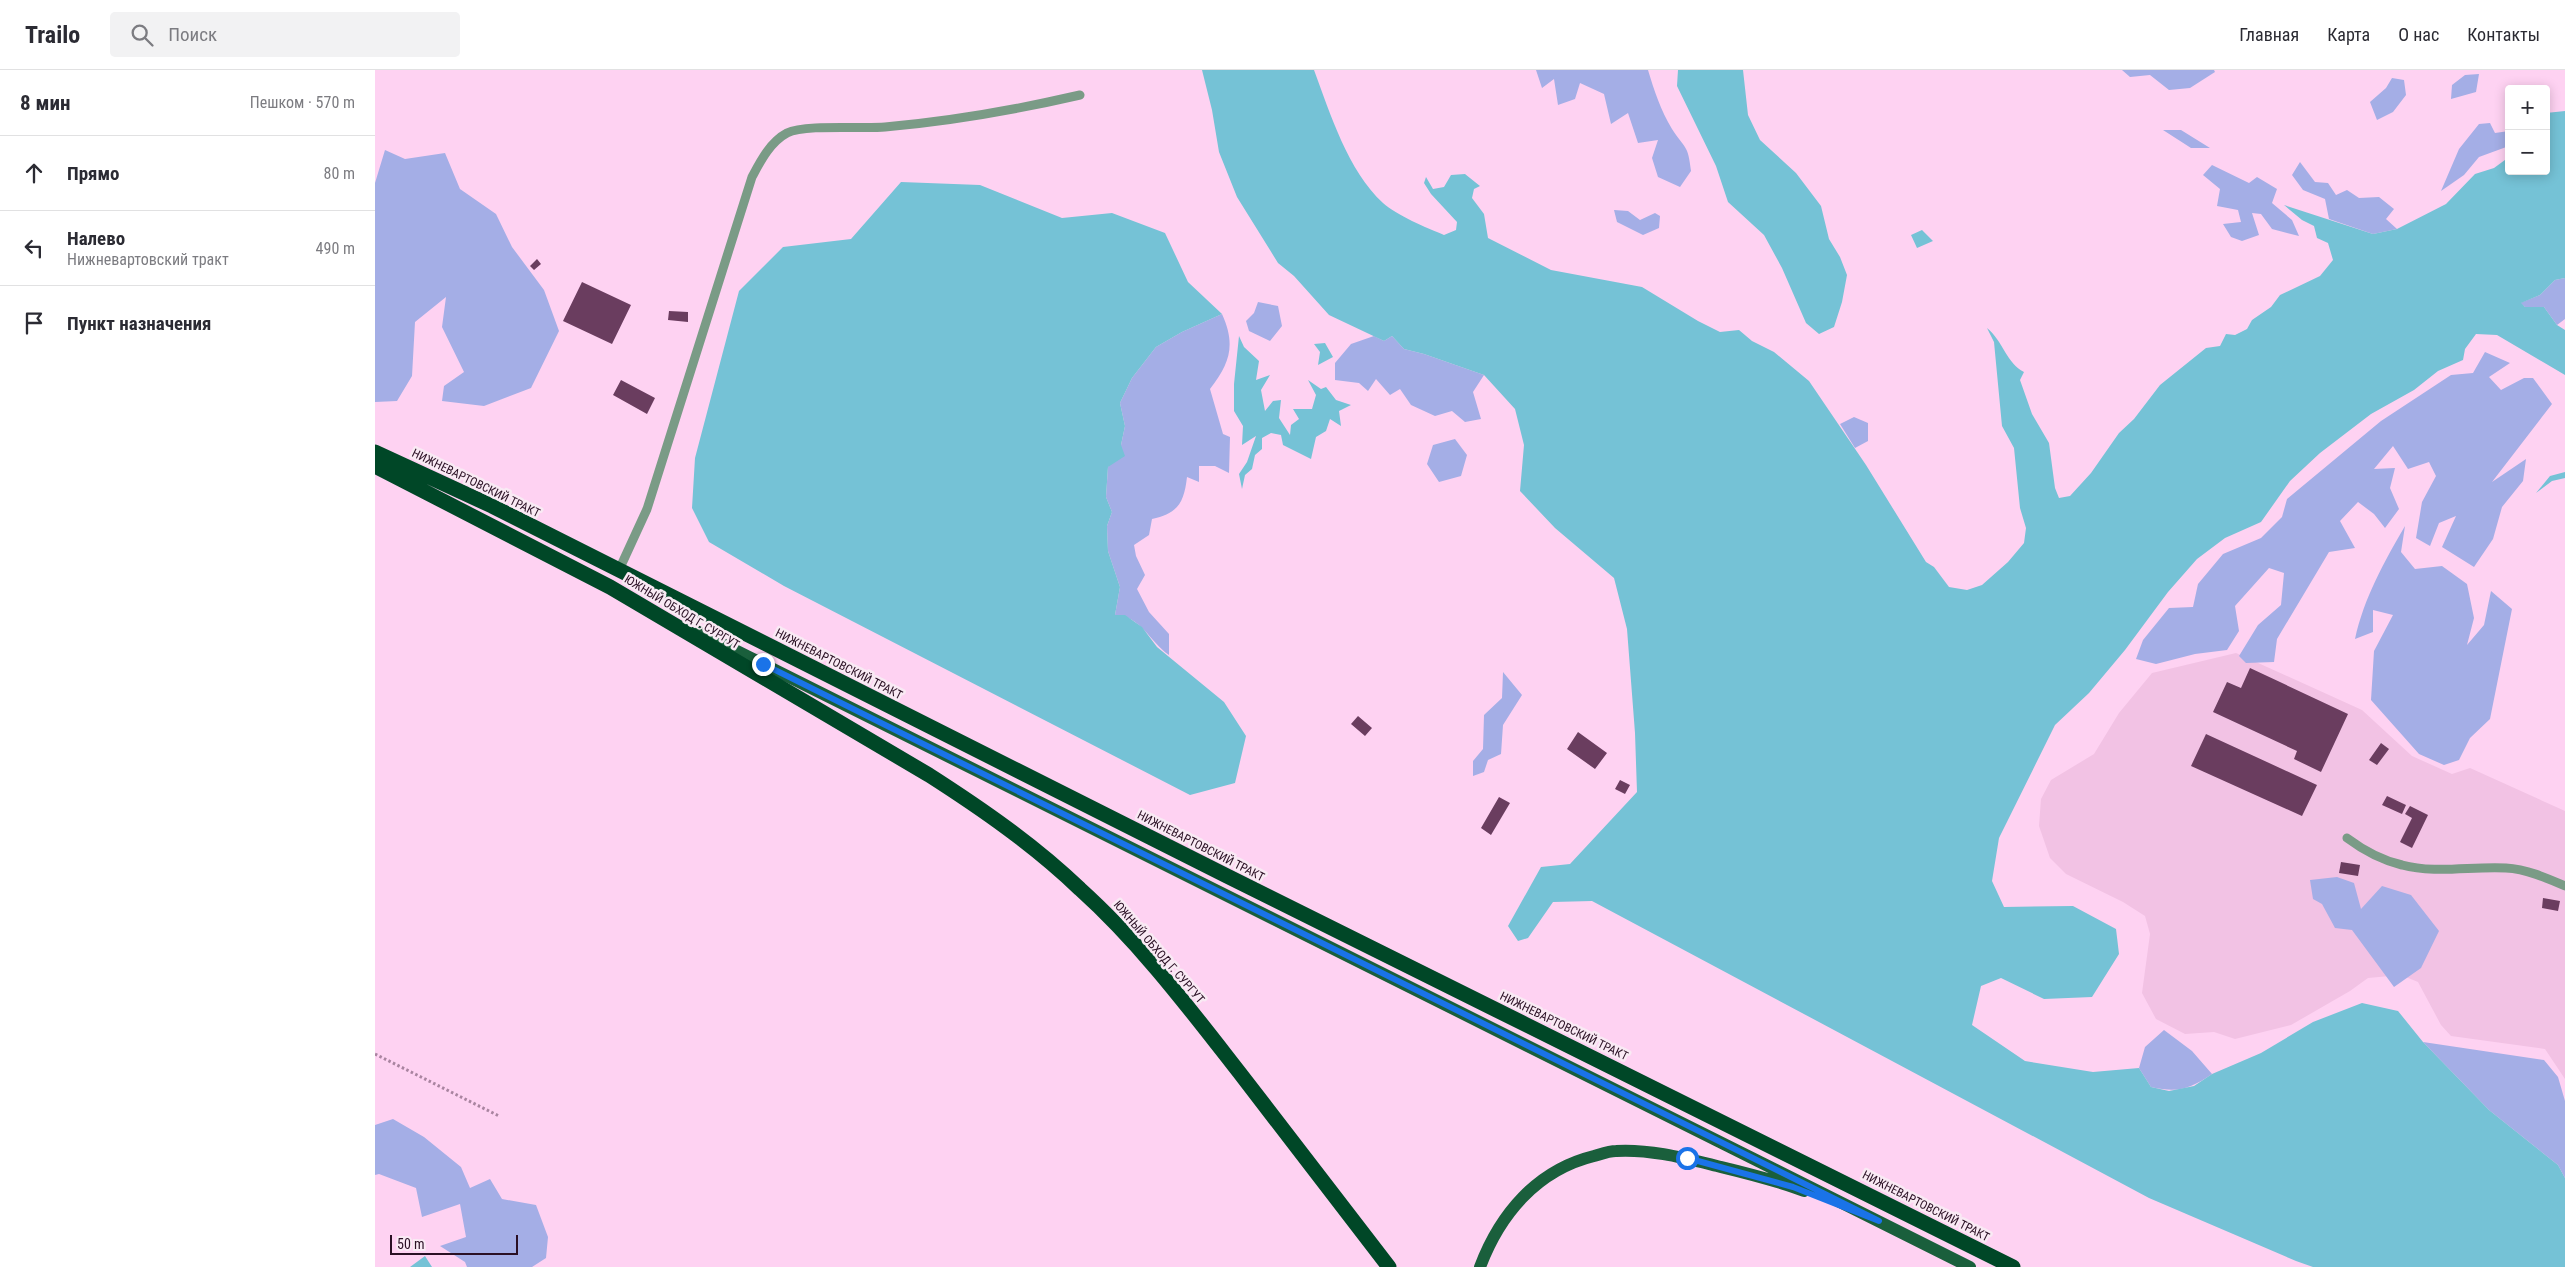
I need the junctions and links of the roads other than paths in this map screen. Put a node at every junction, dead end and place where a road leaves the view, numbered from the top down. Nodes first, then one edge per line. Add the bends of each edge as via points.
1 (1080, 95) dead end
2 (375, 452) edge
3 (375, 466) edge
4 (619, 570) junction
5 (610, 587) junction
6 (2347, 838) dead end
7 (2565, 886) edge
8 (1879, 1221) junction
9 (1389, 1267) edge
10 (1480, 1267) edge
11 (1970, 1267) edge
12 (2013, 1267) edge

1 - 4 lane via 1008,112 955,120 801,130 787,133 773,145 752,177 647,509
2 - 4 highway, НИЖНЕВАРТОВСКИЙ ТРАКТ
3 - 5 highway
4 - 12 highway, НИЖНЕВАРТОВСКИЙ ТРАКТ
5 - 8 main road
5 - 9 highway, ЮЖНЫЙ ОБХОД Г. СУРГУТ via 979,807 1081,889 1133,942 1197,1018
6 - 7 lane via 2366,852 2402,865 2508,868 2546,877
8 - 10 main road via 1793,1187 1735,1170 1669,1155 1614,1150 1580,1159 1552,1172 1533,1186 1512,1208 1493,1236
8 - 11 main road

